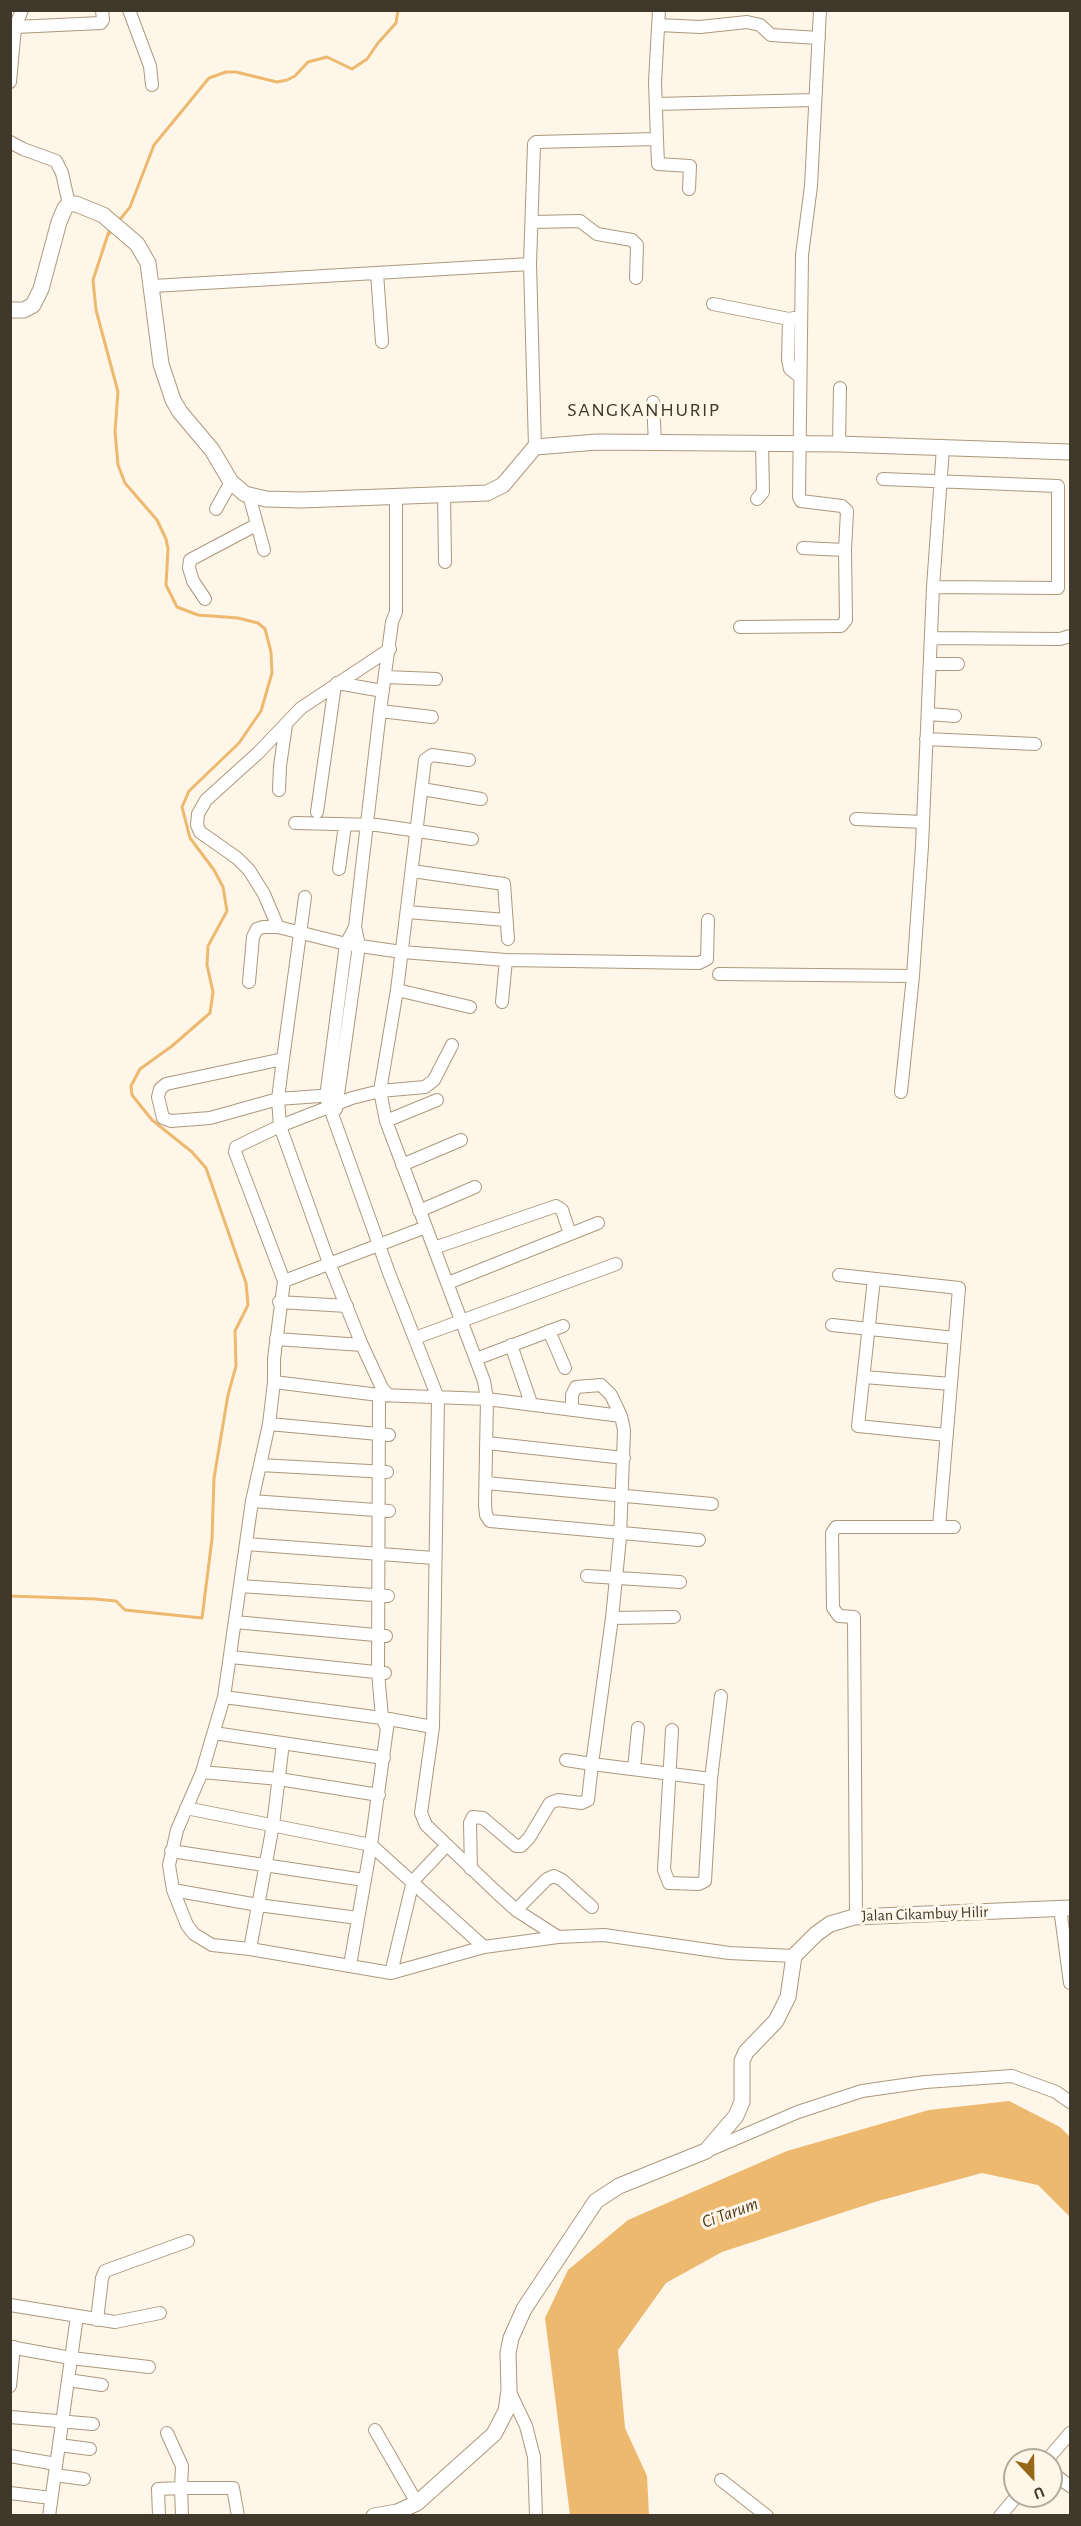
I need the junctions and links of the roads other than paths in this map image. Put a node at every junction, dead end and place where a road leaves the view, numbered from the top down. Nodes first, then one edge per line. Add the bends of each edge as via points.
1 (22, 10) edge
2 (102, 10) edge
3 (129, 10) edge
4 (659, 10) edge
5 (820, 10) edge
6 (659, 25) junction
7 (15, 27) junction
8 (819, 38) junction
9 (10, 82) edge
10 (152, 85) dead end
11 (814, 100) junction
12 (656, 104) junction
13 (657, 139) junction
14 (10, 142) edge
15 (689, 189) dead end
16 (69, 204) junction
17 (532, 222) junction
18 (531, 264) junction
19 (377, 273) junction
20 (636, 278) dead end
21 (153, 286) junction
22 (713, 304) dead end
23 (10, 310) edge
24 (795, 318) junction
25 (382, 342) dead end
26 (840, 388) dead end
27 (652, 402) dead end
28 (655, 443) junction
29 (762, 443) junction
30 (800, 444) junction
31 (839, 444) junction
32 (535, 447) junction
33 (943, 448) junction
34 (1071, 452) edge
35 (883, 479) dead end
36 (941, 479) junction
37 (231, 482) junction
38 (444, 494) junction
39 (249, 495) junction
40 (393, 497) junction
41 (757, 499) dead end
42 (216, 509) dead end
43 (256, 525) junction
44 (803, 549) dead end
45 (264, 550) dead end
46 (845, 550) junction
47 (445, 562) dead end
48 (933, 587) junction
49 (205, 599) dead end
50 (740, 627) dead end
51 (1071, 636) edge
52 (931, 638) junction
53 (390, 649) junction
54 (930, 664) junction
55 (958, 664) dead end
56 (385, 677) junction
57 (436, 679) dead end
58 (336, 684) junction
59 (383, 691) junction
60 (380, 711) junction
61 (928, 714) junction
62 (955, 716) dead end
63 (432, 717) dead end
64 (286, 725) junction
65 (926, 739) junction
66 (1035, 744) dead end
67 (469, 760) dead end
68 (422, 789) junction
69 (279, 790) dead end
70 (481, 799) dead end
71 (317, 812) dead end
72 (856, 819) dead end
73 (923, 822) junction
74 (295, 823) dead end
75 (345, 825) junction
76 (367, 826) junction
77 (418, 830) junction
78 (472, 839) dead end
79 (339, 868) dead end
80 (412, 871) junction
81 (305, 897) dead end
82 (407, 912) junction
83 (506, 920) junction
84 (708, 920) dead end
85 (278, 927) junction
86 (301, 933) junction
87 (508, 939) dead end
88 (352, 944) junction
89 (402, 952) junction
90 (506, 960) junction
91 (718, 974) dead end
92 (913, 976) junction
93 (249, 982) dead end
94 (397, 990) junction
95 (502, 1002) dead end
96 (470, 1007) dead end
97 (452, 1045) dead end
98 (283, 1059) junction
99 (380, 1091) junction
100 (901, 1092) dead end
101 (278, 1099) junction
102 (437, 1100) dead end
103 (332, 1103) junction
104 (386, 1121) junction
105 (280, 1126) junction
106 (461, 1140) dead end
107 (402, 1165) junction
108 (475, 1187) dead end
109 (420, 1211) junction
110 (598, 1223) dead end
111 (426, 1227) junction
112 (570, 1234) junction
113 (379, 1244) junction
114 (434, 1248) junction
115 (329, 1263) junction
116 (616, 1264) dead end
117 (839, 1275) dead end
118 (874, 1279) junction
119 (284, 1281) junction
120 (448, 1282) junction
121 (279, 1302) junction
122 (347, 1306) junction
123 (461, 1321) junction
124 (832, 1325) dead end
125 (563, 1326) dead end
126 (869, 1329) junction
127 (549, 1331) junction
128 (415, 1338) junction
129 (955, 1338) junction
130 (276, 1339) junction
131 (362, 1345) junction
132 (511, 1345) junction
133 (476, 1359) junction
134 (565, 1368) dead end
135 (864, 1377) junction
136 (274, 1382) junction
137 (951, 1384) junction
138 (383, 1393) junction
139 (438, 1398) junction
140 (487, 1399) junction
141 (531, 1403) junction
142 (572, 1409) junction
143 (621, 1416) junction
144 (269, 1424) junction
145 (384, 1435) junction
146 (947, 1435) junction
147 (487, 1443) junction
148 (624, 1458) junction
149 (260, 1465) junction
150 (384, 1471) junction
151 (486, 1483) junction
152 (622, 1495) junction
153 (252, 1501) junction
154 (712, 1504) dead end
155 (384, 1510) junction
156 (939, 1527) junction
157 (954, 1527) dead end
158 (620, 1533) junction
159 (699, 1540) dead end
160 (246, 1544) junction
161 (380, 1552) junction
162 (434, 1557) junction
163 (587, 1576) dead end
164 (616, 1578) junction
165 (680, 1582) dead end
166 (240, 1586) junction
167 (383, 1596) junction
168 (674, 1617) dead end
169 (612, 1618) junction
170 (235, 1622) junction
171 (383, 1636) junction
172 (231, 1657) junction
173 (382, 1673) junction
174 (721, 1696) dead end
175 (224, 1697) junction
176 (385, 1721) junction
177 (433, 1728) junction
178 (638, 1728) dead end
179 (672, 1730) dead end
180 (214, 1733) junction
181 (283, 1743) junction
182 (384, 1758) junction
183 (566, 1760) dead end
184 (592, 1764) junction
185 (634, 1769) junction
186 (202, 1772) junction
187 (670, 1773) junction
188 (279, 1779) junction
189 (711, 1779) junction
190 (379, 1795) junction
191 (186, 1808) junction
192 (273, 1825) junction
193 (371, 1845) junction
194 (447, 1845) junction
195 (171, 1851) junction
196 (266, 1866) junction
197 (471, 1869) junction
198 (364, 1880) junction
199 (413, 1881) junction
200 (173, 1890) junction
201 (258, 1905) junction
202 (591, 1907) dead end
203 (1065, 1908) edge
204 (516, 1910) junction
205 (856, 1917) junction
206 (358, 1918) junction
207 (558, 1937) junction
208 (484, 1947) junction
209 (250, 1949) junction
210 (793, 1962) junction
211 (350, 1965) junction
212 (391, 1973) junction
213 (1071, 1983) edge
214 (1071, 2102) edge
215 (705, 2151) junction
216 (188, 2241) dead end
217 (10, 2305) edge
218 (160, 2313) dead end
219 (77, 2316) junction
220 (97, 2320) junction
221 (12, 2347) edge
222 (71, 2358) junction
223 (149, 2367) dead end
224 (68, 2380) junction
225 (102, 2385) dead end
226 (10, 2386) edge
227 (509, 2390) junction
228 (10, 2417) edge
229 (62, 2420) junction
230 (93, 2424) dead end
231 (375, 2430) dead end
232 (166, 2433) dead end
233 (1071, 2433) edge
234 (59, 2445) junction
235 (1058, 2448) edge
236 (90, 2449) dead end
237 (10, 2456) edge
238 (55, 2469) junction
239 (84, 2479) dead end
240 (721, 2480) dead end
241 (181, 2488) junction
242 (10, 2493) edge
243 (51, 2498) junction
244 (417, 2503) junction
245 (182, 2513) edge
246 (159, 2514) edge
247 (49, 2516) edge
248 (238, 2516) edge
249 (374, 2516) edge
250 (536, 2516) edge
251 (767, 2516) edge

1 - 7 street
2 - 7 street via 101,23
3 - 10 street via 150,66
4 - 6 street
5 - 8 street
6 - 8 street via 700,27 747,22 760,25 771,35
6 - 12 street
7 - 9 street
8 - 11 street
11 - 12 street
11 - 24 street via 810,186
12 - 13 street
13 - 15 street via 658,164 690,166
13 - 17 street via 535,142
14 - 16 street via 56,161
16 - 21 street via 96,210 137,244 148,263
16 - 23 street via 59,222 33,305
17 - 18 street
17 - 20 street via 580,221 597,234 632,240 637,246
18 - 19 street
18 - 32 street
19 - 21 street
19 - 25 street
21 - 37 street via 158,350 173,400
22 - 24 street
24 - 30 street
26 - 31 street
27 - 28 street
28 - 29 street
28 - 32 street
29 - 30 street
29 - 41 street via 763,492
30 - 31 street
30 - 46 street via 800,500 845,507
31 - 33 street
32 - 38 street via 498,490
33 - 34 street
33 - 36 street
35 - 36 street
36 - 48 street
36 - 48 street via 1058,486 1059,586
37 - 39 street
37 - 42 street
38 - 40 street
38 - 47 street
39 - 40 street via 301,501
39 - 43 street
40 - 53 street
43 - 45 street
43 - 49 street via 190,560 193,581
44 - 46 street
46 - 50 street via 843,625
48 - 52 street
51 - 52 street
52 - 54 street
53 - 56 street
53 - 58 street
54 - 55 street
54 - 61 street
56 - 57 street
56 - 59 street
58 - 59 street
58 - 64 street via 301,708
58 - 71 street
59 - 60 street
60 - 63 street
60 - 76 street
61 - 62 street
61 - 65 street
64 - 69 street
64 - 85 street via 206,800 196,820 200,832 249,870
65 - 66 street
65 - 73 street
67 - 68 street via 428,756
68 - 70 street
68 - 77 street
72 - 73 street
73 - 92 street
74 - 75 street
75 - 76 street
75 - 79 street
76 - 77 street
76 - 88 street
77 - 78 street
77 - 80 street
80 - 82 street
80 - 83 street via 502,883
81 - 86 street
82 - 83 street
82 - 89 street
83 - 87 street
84 - 90 street via 708,955 702,962
85 - 86 street
85 - 93 street via 259,928 254,933
86 - 88 street
86 - 98 street
88 - 89 street
88 - 103 street
89 - 90 street
89 - 94 street
90 - 95 street
91 - 92 street
92 - 100 street
94 - 96 street
94 - 99 street
97 - 99 street via 434,1080 426,1087
98 - 101 street
98 - 101 street via 166,1084 158,1097 163,1118 171,1121 210,1118
99 - 103 street
99 - 104 street
101 - 103 street
101 - 105 street
102 - 104 street
103 - 105 street
103 - 113 street
104 - 107 street
105 - 115 street
105 - 119 street via 238,1145 235,1152
106 - 107 street
107 - 109 street
108 - 109 street
109 - 111 street
110 - 112 street
111 - 113 street
111 - 114 street
112 - 114 street via 562,1210 556,1206
112 - 120 street
113 - 115 street
113 - 128 street
114 - 120 street
115 - 119 street
115 - 122 street
116 - 123 street
117 - 118 street
118 - 126 street
118 - 129 street via 959,1288
119 - 121 street
120 - 123 street
121 - 122 street
121 - 130 street
122 - 131 street
123 - 128 street
123 - 133 street
124 - 126 street
125 - 127 street
126 - 129 street
126 - 135 street
127 - 132 street
127 - 134 street
128 - 139 street
129 - 137 street
130 - 131 street
130 - 136 street
131 - 138 street
132 - 133 street
132 - 141 street
133 - 140 street
135 - 137 street
135 - 146 street via 858,1426
136 - 138 street
136 - 144 street
137 - 146 street
138 - 139 street
138 - 145 street
139 - 140 street
139 - 162 street
140 - 141 street
140 - 147 street
141 - 142 street
142 - 143 street
142 - 143 street via 574,1389 602,1385
143 - 148 street
144 - 145 street
144 - 149 street
145 - 150 street
146 - 156 street
147 - 148 street
147 - 151 street
148 - 152 street
149 - 150 street
149 - 153 street
150 - 155 street
151 - 152 street
151 - 158 street via 486,1515 490,1521
152 - 154 street
152 - 158 street
153 - 155 street
153 - 160 street
155 - 161 street
156 - 157 street
156 - 205 street via 836,1527 831,1533 833,1608 838,1616 854,1617
158 - 159 street
158 - 164 street
160 - 161 street
160 - 166 street
161 - 162 street
161 - 167 street
162 - 177 street
163 - 164 street
164 - 165 street
164 - 169 street
166 - 167 street
166 - 170 street
167 - 171 street
168 - 169 street
169 - 184 street
170 - 171 street
170 - 172 street
171 - 173 street
172 - 173 street
172 - 175 street
173 - 176 street
174 - 189 street
175 - 176 street
175 - 180 street
176 - 177 street
176 - 182 street
177 - 194 street via 421,1813 426,1825
178 - 185 street
179 - 187 street
180 - 181 street
180 - 186 street
181 - 182 street
181 - 188 street
182 - 190 street
183 - 184 street
184 - 185 street
184 - 197 street via 588,1800 550,1803 521,1846 483,1818 473,1817
185 - 187 street
186 - 188 street
186 - 191 street
187 - 189 street
187 - 189 street via 664,1870 669,1883 705,1881
188 - 190 street
188 - 192 street
190 - 193 street
191 - 192 street
191 - 195 street
192 - 193 street
192 - 196 street
193 - 198 street
193 - 199 street
194 - 197 street
194 - 199 street
195 - 196 street
195 - 200 street via 169,1874
196 - 198 street
196 - 201 street
197 - 204 street
198 - 206 street
199 - 208 street
199 - 212 street
200 - 201 street
200 - 209 street via 194,1934 212,1945
201 - 206 street
201 - 209 street
202 - 204 street via 554,1876
203 - 205 street, Jalan Cikambuy Hilir
203 - 213 street
204 - 207 street
205 - 210 street, Jalan Cikambuy Hilir via 845,1917 824,1928
206 - 211 street
207 - 208 street
207 - 210 street via 604,1935
208 - 212 street
209 - 211 street
210 - 215 street via 784,2007 742,2061 742,2106
211 - 212 street
214 - 215 street via 1056,2092 1012,2076 925,2082 862,2091 798,2112
215 - 227 street via 619,2186 596,2201 516,2326 508,2353
216 - 220 street via 105,2271
217 - 219 street
218 - 220 street via 119,2322
219 - 220 street
219 - 222 street
221 - 222 street
221 - 226 street
222 - 223 street
222 - 224 street
224 - 225 street
224 - 229 street
227 - 244 street via 506,2410 494,2434
227 - 250 street via 526,2426 534,2457
228 - 229 street
229 - 230 street
229 - 234 street
231 - 244 street
232 - 241 street via 182,2466
233 - 235 street
234 - 236 street
234 - 238 street
237 - 238 street
238 - 239 street
238 - 243 street
240 - 251 street
241 - 245 street
241 - 246 street via 158,2489
241 - 248 street via 233,2488
242 - 243 street
243 - 247 street
244 - 249 street
245 - 246 street

